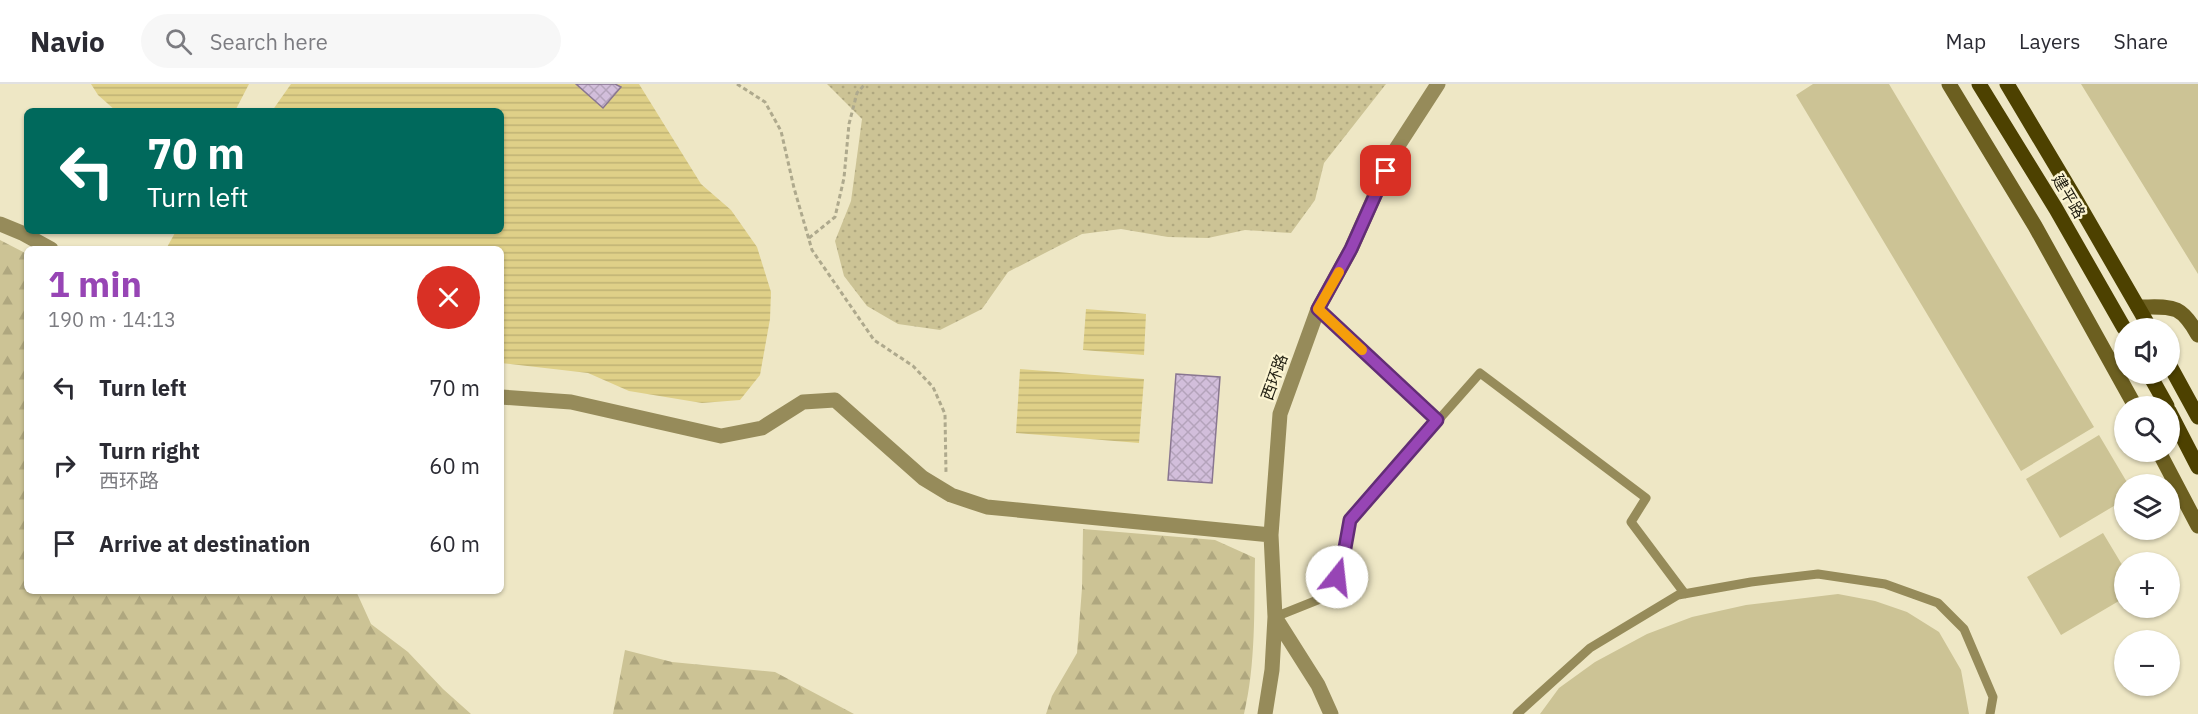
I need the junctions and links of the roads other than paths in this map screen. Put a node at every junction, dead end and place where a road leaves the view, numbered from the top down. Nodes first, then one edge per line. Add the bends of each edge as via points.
1 (1438, 84) edge
2 (1949, 84) edge
3 (1979, 84) edge
4 (2007, 84) edge
5 (0, 224) edge
6 (46, 246) edge
7 (2138, 307) junction
8 (1318, 309) junction
9 (2118, 318) edge
10 (2144, 318) edge
11 (2198, 335) edge
12 (2180, 384) edge
13 (2129, 396) edge
14 (504, 397) edge
15 (2198, 417) edge
16 (1437, 420) junction
17 (2180, 432) edge
18 (2164, 462) edge
19 (2198, 467) edge
20 (2198, 526) edge
21 (1270, 535) junction
22 (1685, 594) junction
23 (1275, 617) junction
24 (1265, 714) edge
25 (1330, 714) edge
26 (1517, 714) edge
27 (1990, 714) edge

1 - 8 street, 西环路 via 1394,152 1351,249
2 - 13 street via 2035,226
3 - 9 main road, 建平路
4 - 7 main road, 建平路
5 - 6 street
7 - 10 main road, 建平路
7 - 11 street via 2171,307 2188,318
8 - 16 lane
8 - 21 street, 西环路 via 1280,414
12 - 15 main road
14 - 21 street via 571,402 721,436 762,428 802,402 835,400 923,478 987,507
16 - 22 lane via 1480,373 1646,498 1631,522
16 - 23 lane via 1350,520 1343,559 1330,595
17 - 19 main road
18 - 20 street
21 - 23 street, 西环路
22 - 26 lane via 1590,648
22 - 27 lane via 1818,574 1885,584 1938,603 1965,629 1993,697
23 - 24 street, 西环路
23 - 25 street via 1318,685

